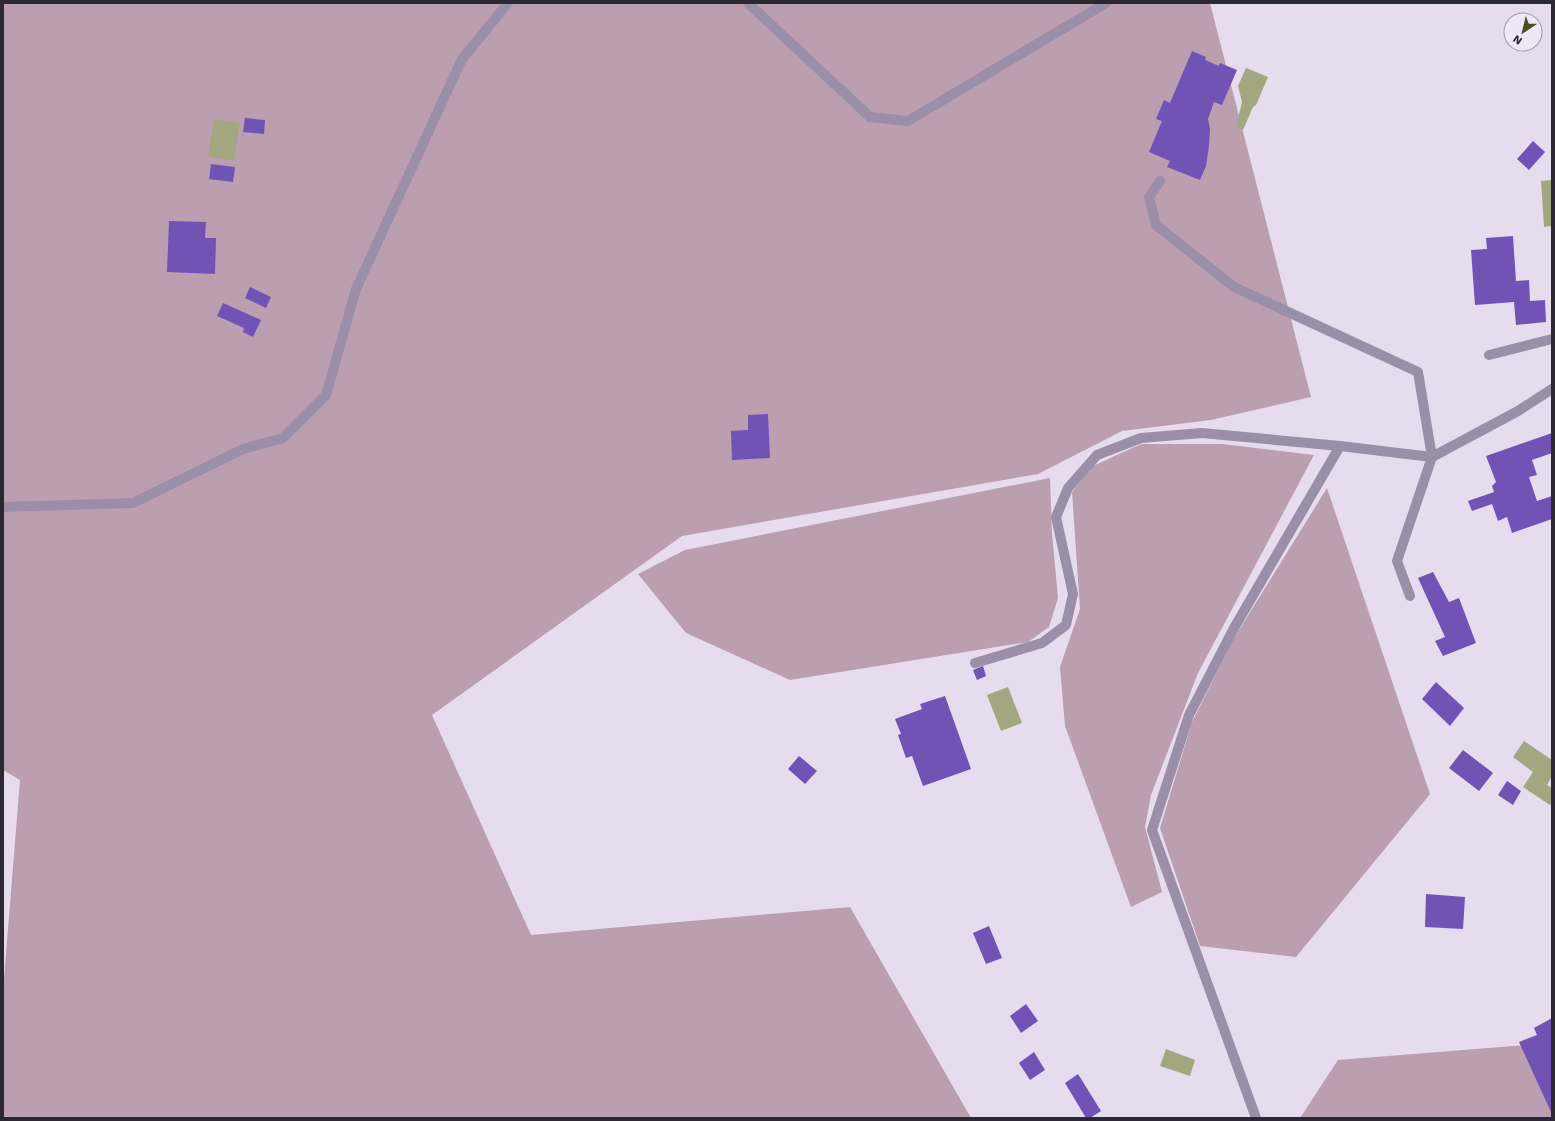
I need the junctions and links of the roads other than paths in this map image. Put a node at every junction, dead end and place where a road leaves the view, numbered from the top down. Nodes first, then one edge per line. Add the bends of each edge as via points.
1 (508, 3) edge
2 (748, 3) edge
3 (1106, 3) edge
4 (1160, 181) dead end
5 (1552, 340) edge
6 (1489, 355) dead end
7 (1552, 388) edge
8 (1340, 446) junction
9 (1432, 458) junction
10 (3, 507) edge
11 (1410, 596) dead end
12 (975, 663) dead end
13 (1256, 1118) edge

1 - 10 lane via 462,59 356,289 326,395 283,438 243,450 133,503
2 - 3 lane via 870,117 908,121
4 - 9 lane via 1149,197 1156,225 1234,287 1418,372
5 - 6 lane
7 - 9 lane via 1518,412
8 - 9 lane
8 - 12 lane via 1202,433 1141,438 1097,455 1068,488 1056,516 1073,594 1066,625 1042,643
8 - 13 lane via 1234,628 1189,714 1152,830
9 - 11 lane via 1397,561

